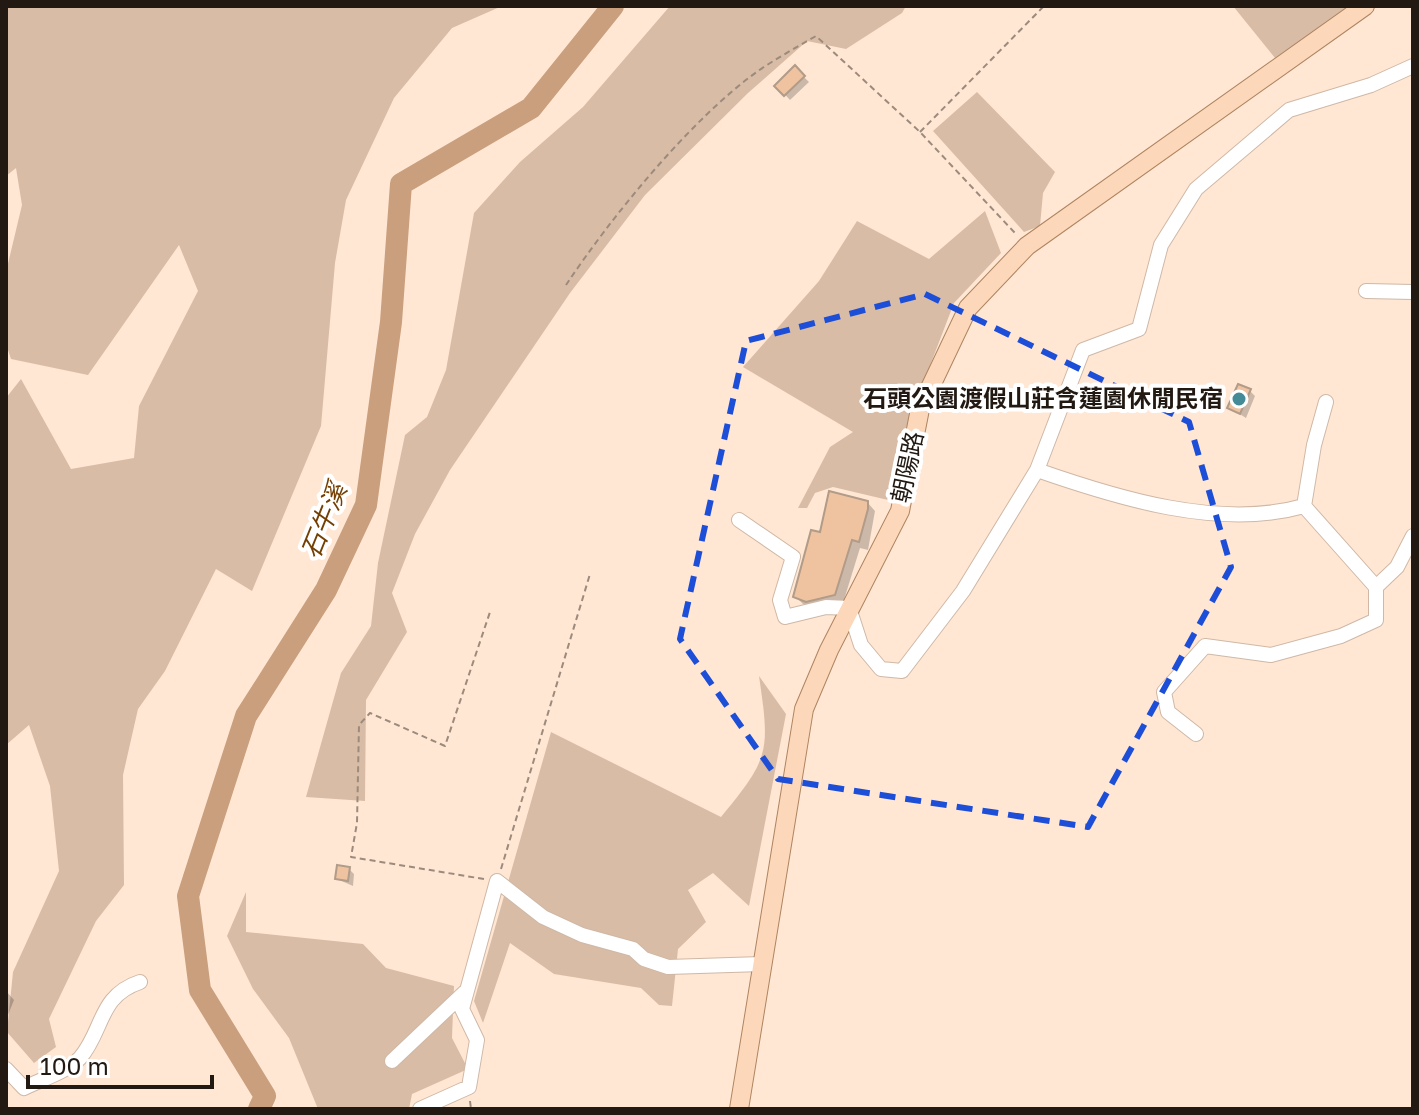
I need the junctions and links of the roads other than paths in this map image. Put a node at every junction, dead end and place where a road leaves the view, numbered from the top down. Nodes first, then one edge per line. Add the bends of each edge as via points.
1 (1365, 6) edge
2 (1413, 66) edge
3 (1366, 291) dead end
4 (1413, 292) edge
5 (1326, 402) dead end
6 (1037, 470) junction
7 (1304, 506) junction
8 (739, 520) dead end
9 (1413, 536) edge
10 (1376, 587) junction
11 (849, 608) junction
12 (1196, 734) dead end
13 (762, 964) junction
14 (140, 982) dead end
15 (465, 992) junction
16 (392, 1061) dead end
17 (6, 1069) edge
18 (420, 1109) edge
19 (739, 1109) edge

1 - 11 main road, 朝陽路 via 1027,246 968,308 920,409 900,511
2 - 6 street via 1289,110 1196,189 1161,245 1139,329 1083,350
3 - 4 street
5 - 7 street
6 - 7 street via 1116,498 1211,514
6 - 11 street via 963,591 902,671 881,669 861,645
7 - 10 street
8 - 11 street via 793,557 780,600 785,617 826,607
9 - 10 street via 1397,567
10 - 12 street via 1376,620 1341,636 1271,655 1205,646 1164,692 1168,712
11 - 13 main road, 朝陽路 via 804,709
13 - 15 street via 668,967 543,917 497,881
13 - 19 main road, 朝陽路
14 - 17 street via 121,988 79,1059 24,1088
15 - 16 street
15 - 18 street via 462,1009 477,1040 469,1087

